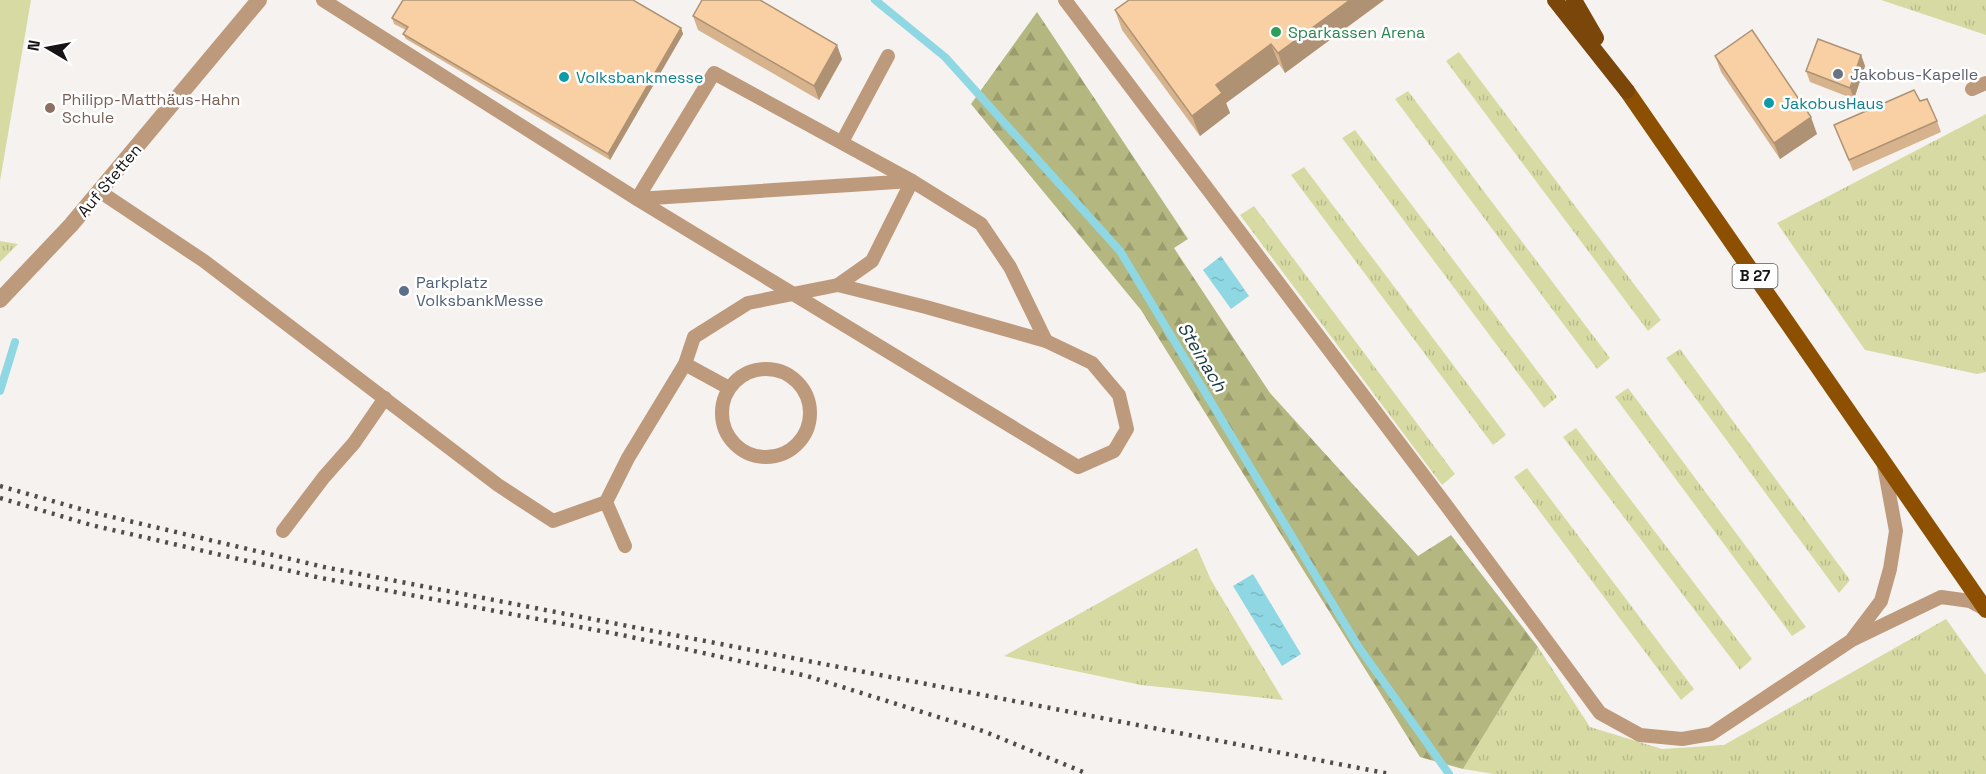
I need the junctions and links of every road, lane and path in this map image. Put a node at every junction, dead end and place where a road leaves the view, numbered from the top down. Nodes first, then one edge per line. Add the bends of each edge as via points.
1 (259, 0) edge
2 (323, 0) edge
3 (1065, 0) edge
4 (1555, 0) edge
5 (1574, 0) edge
6 (888, 56) dead end
7 (1986, 83) edge
8 (1972, 89) dead end
9 (1627, 91) junction
10 (842, 142) junction
11 (912, 181) junction
12 (99, 191) junction
13 (638, 199) junction
14 (838, 285) junction
15 (793, 294) junction
16 (0, 300) edge
17 (1046, 340) junction
18 (685, 364) junction
19 (729, 388) junction
20 (385, 398) junction
21 (1883, 461) junction
22 (606, 502) junction
23 (283, 531) dead end
24 (625, 546) dead end
25 (1986, 609) edge
26 (1852, 640) junction

1 - 12 street, Auf Stetten
2 - 13 lane
3 - 26 lane via 1600,713 1640,735 1682,739 1712,734
4 - 9 highway, B 27
5 - 9 highway, B 27
6 - 10 lane
7 - 8 lane
9 - 21 main road, B 27
10 - 11 lane
10 - 13 lane via 714,73
11 - 13 lane
11 - 14 lane via 872,261
11 - 17 lane via 981,224 1010,267
12 - 16 street, Auf Stetten
12 - 20 lane via 204,261
13 - 15 lane
14 - 15 lane
14 - 17 lane
15 - 17 lane via 1078,467 1114,451 1127,429 1122,406 1119,395 1092,363
15 - 18 lane via 748,303 694,337
18 - 19 lane
18 - 22 lane
19 - 19 lane via 722,404 722,421 741,450 757,457 774,457 790,450 802,438 809,422 810,404 803,388 791,376 775,369 758,369 742,375
20 - 22 lane via 498,485 553,521
20 - 23 lane
21 - 25 main road, B 27
21 - 26 lane via 1896,531 1892,560 1881,601
22 - 24 lane
25 - 26 lane via 1941,597

